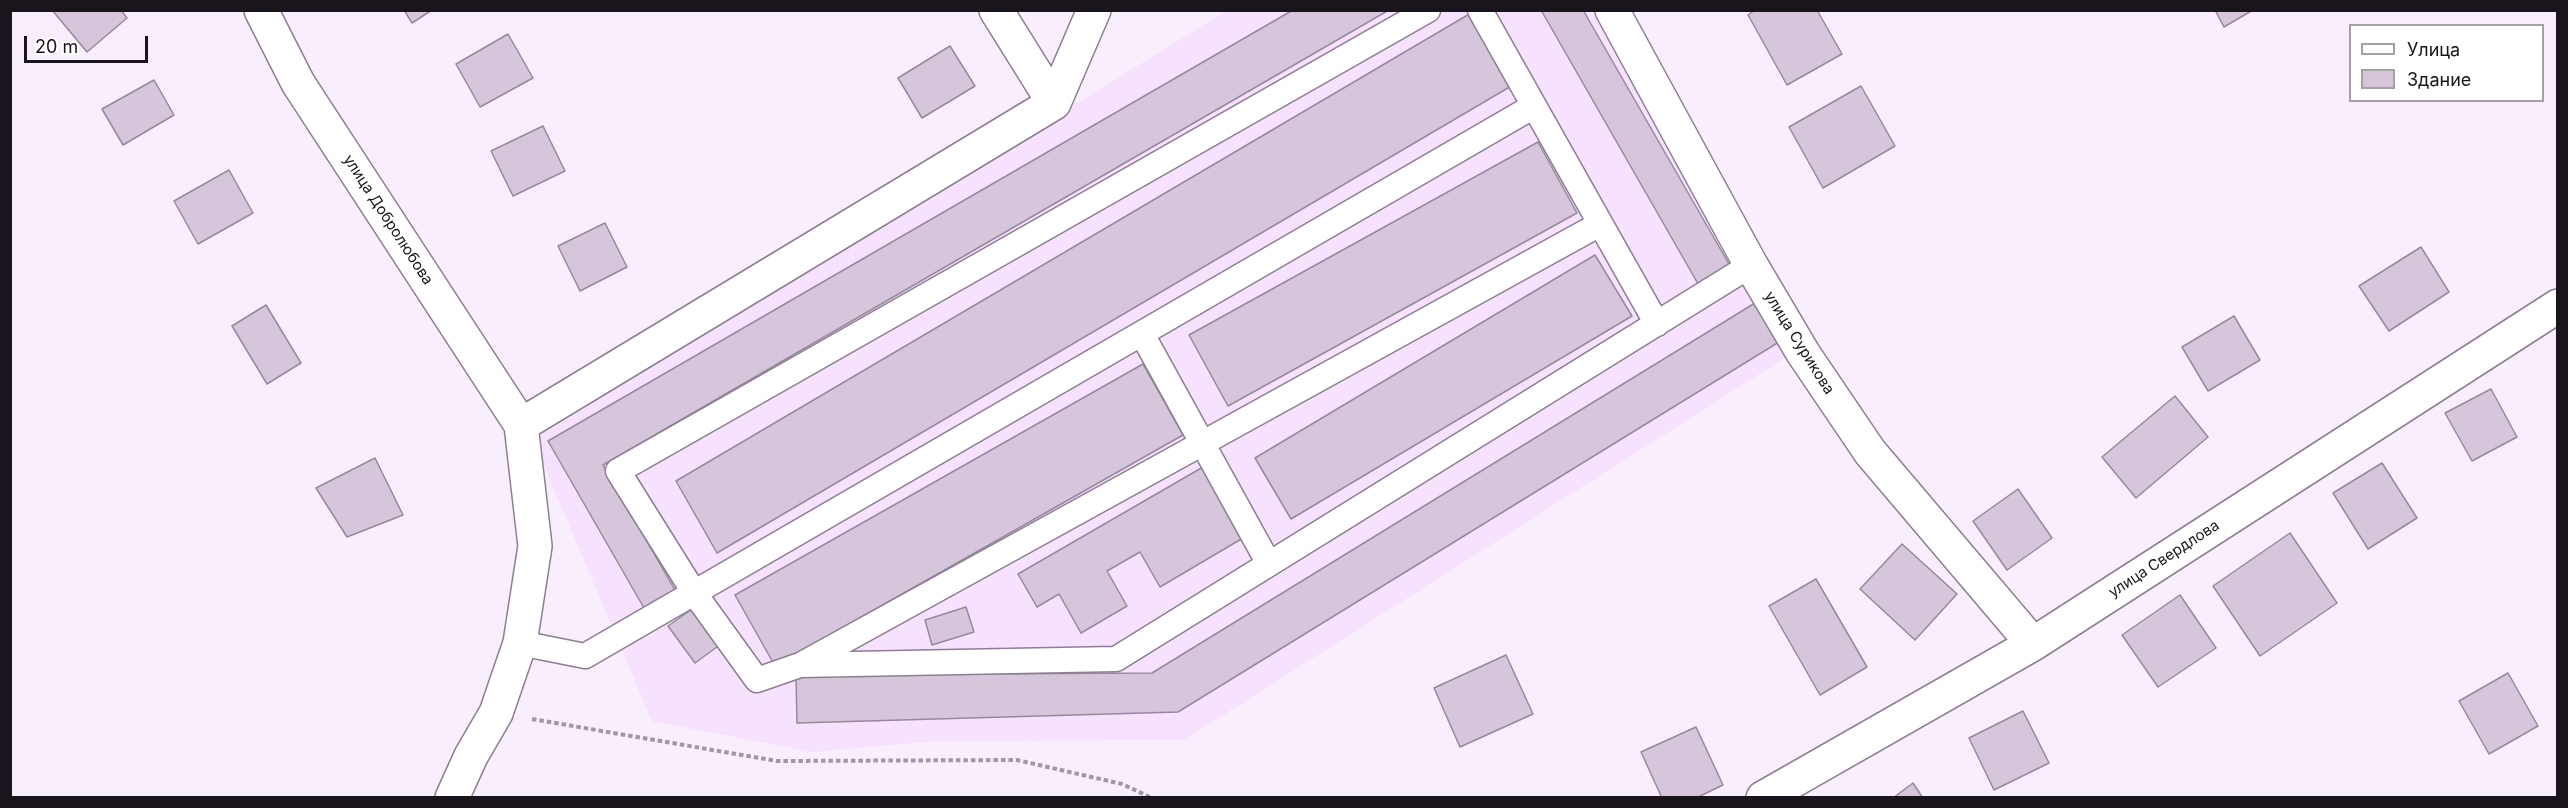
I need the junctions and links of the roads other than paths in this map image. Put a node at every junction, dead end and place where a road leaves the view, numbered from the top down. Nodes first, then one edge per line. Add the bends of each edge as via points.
1 (261, 10) edge
2 (996, 10) edge
3 (1094, 10) edge
4 (1428, 10) edge
5 (1480, 10) edge
6 (1612, 10) edge
7 (1054, 103) junction
8 (1534, 106) junction
9 (1600, 224) junction
10 (1751, 266) junction
11 (2558, 306) edge
12 (1657, 324) junction
13 (1142, 334) junction
14 (522, 425) junction
15 (1202, 444) junction
16 (1269, 564) junction
17 (695, 594) junction
18 (520, 643) junction
19 (2033, 644) junction
20 (800, 665) junction
21 (452, 798) edge
22 (1762, 798) edge

1 - 14 street, улица Добролюбова via 298,83
2 - 7 street
3 - 7 street
4 - 17 lane via 618,471
5 - 8 lane
6 - 10 street, улица Сурикова
7 - 14 street
8 - 9 lane
8 - 13 lane
9 - 12 lane
9 - 15 lane
10 - 12 lane
10 - 19 street, улица Сурикова via 1803,353 1870,452
11 - 19 street, улица Свердлова
12 - 16 lane
13 - 15 lane
13 - 17 lane
14 - 18 street via 535,546
15 - 16 lane
15 - 20 lane
16 - 20 lane via 1116,659
17 - 18 lane via 585,656
17 - 20 lane via 757,680
18 - 21 street via 496,713
19 - 22 street, улица Свердлова

